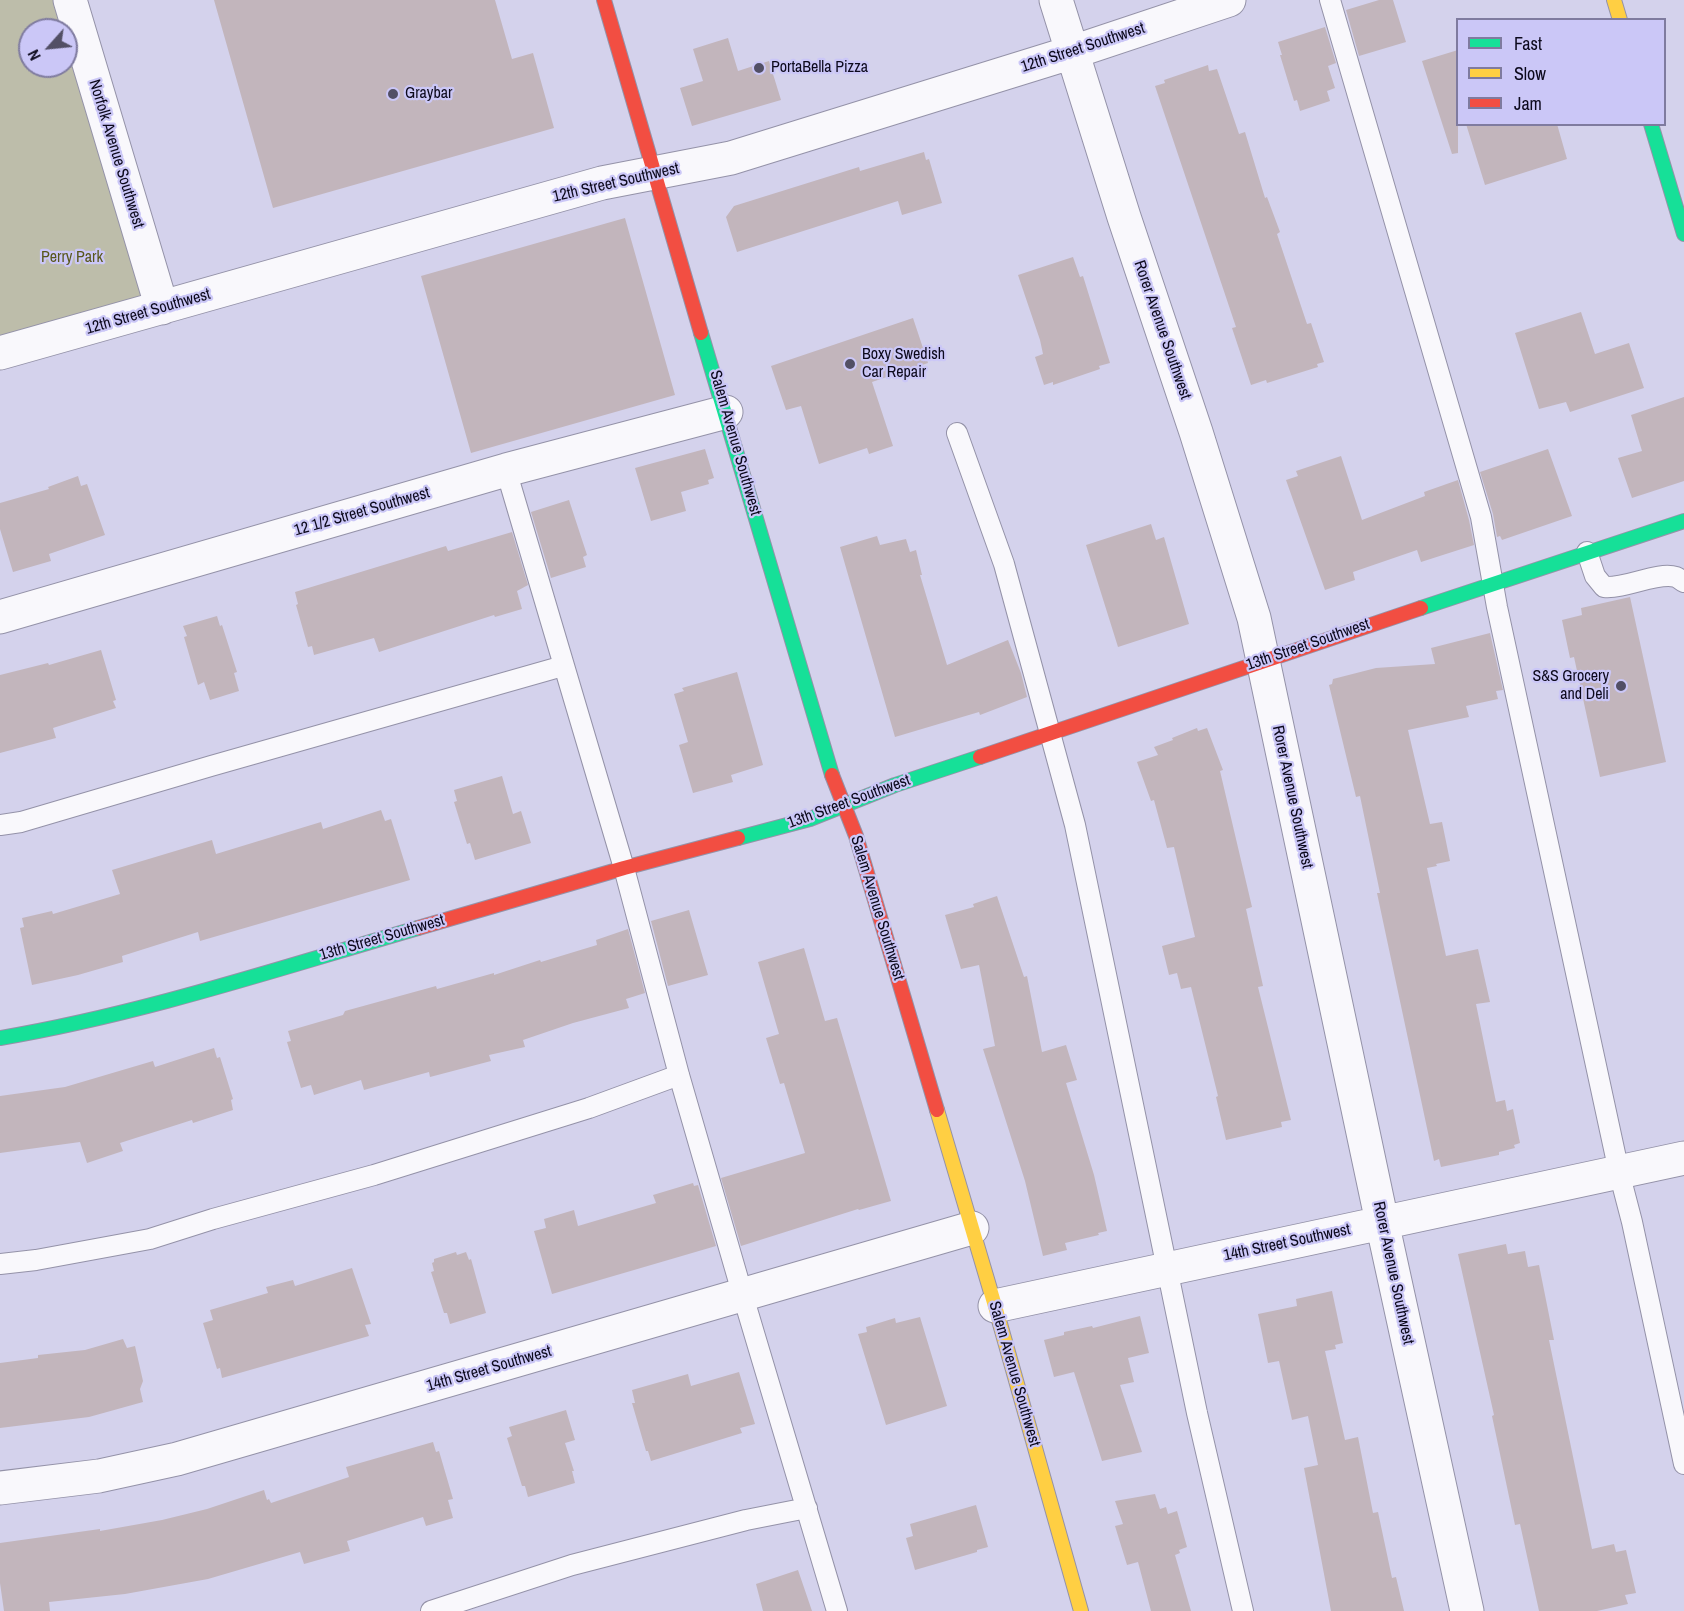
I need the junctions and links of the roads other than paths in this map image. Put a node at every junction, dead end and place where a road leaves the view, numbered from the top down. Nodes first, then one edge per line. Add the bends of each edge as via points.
1 (70, 0) edge
2 (604, 0) edge
3 (1056, 0) edge
4 (1229, 0) edge
5 (1330, 0) edge
6 (1614, 0) edge
7 (1619, 18) edge
8 (1073, 52) junction
9 (1652, 126) edge
10 (654, 173) junction
11 (1684, 234) edge
12 (162, 308) junction
13 (0, 353) edge
14 (726, 412) junction
15 (957, 433) dead end
16 (506, 470) junction
17 (1684, 521) edge
18 (1587, 552) junction
19 (1684, 582) edge
20 (1494, 583) junction
21 (0, 617) edge
22 (1264, 660) junction
23 (563, 666) junction
24 (1049, 734) junction
25 (844, 805) junction
26 (0, 825) edge
27 (624, 868) junction
28 (0, 1038) edge
29 (679, 1075) junction
30 (1684, 1158) edge
31 (1618, 1172) junction
32 (1382, 1222) junction
33 (972, 1228) junction
34 (0, 1264) edge
35 (1167, 1269) junction
36 (743, 1296) junction
37 (995, 1306) junction
38 (1684, 1464) edge
39 (0, 1488) edge
40 (807, 1508) junction
41 (432, 1611) edge
42 (837, 1611) edge
43 (1081, 1611) edge
44 (1243, 1611) edge
45 (1467, 1611) edge

1 - 12 street, Norfolk Avenue Southwest
2 - 10 street, Salem Avenue Southwest
3 - 8 street, Rorer Avenue Southwest
4 - 8 street, 12th Street Southwest
5 - 20 lane via 1478,506
6 - 7 street
8 - 10 street, 12th Street Southwest via 731,158
8 - 22 street, Rorer Avenue Southwest via 1196,432
9 - 11 street
10 - 12 street, 12th Street Southwest via 602,183
10 - 14 street, Salem Avenue Southwest
12 - 13 street, 12th Street Southwest
14 - 16 street, 12 1/2 Street Southwest
14 - 25 street, Salem Avenue Southwest via 828,765
15 - 24 lane via 1004,564
16 - 21 street, 12 1/2 Street Southwest
16 - 23 lane
17 - 18 street, 13th Street Southwest
18 - 19 lane via 1595,576 1604,587 1658,578 1676,577
18 - 20 street, 13th Street Southwest
20 - 22 street, 13th Street Southwest
20 - 31 lane
22 - 24 street, 13th Street Southwest
22 - 32 street, Rorer Avenue Southwest
23 - 26 lane
23 - 27 lane
24 - 25 street, 13th Street Southwest
24 - 35 lane via 1076,825
25 - 27 street, 13th Street Southwest via 810,819
25 - 33 street, Salem Avenue Southwest
27 - 28 street, 13th Street Southwest via 138,1009
27 - 29 lane
29 - 34 lane via 578,1112 150,1239
29 - 36 lane
30 - 31 street, 14th Street Southwest
31 - 32 street, 14th Street Southwest
31 - 38 lane
32 - 35 street, 14th Street Southwest
32 - 45 street, Rorer Avenue Southwest
33 - 36 street, 14th Street Southwest
33 - 37 street, Salem Avenue Southwest
35 - 37 street, 14th Street Southwest
35 - 44 lane
36 - 39 street, 14th Street Southwest via 177,1459 99,1476
36 - 40 lane
37 - 43 street, Salem Avenue Southwest
40 - 41 lane via 572,1565
40 - 42 lane

